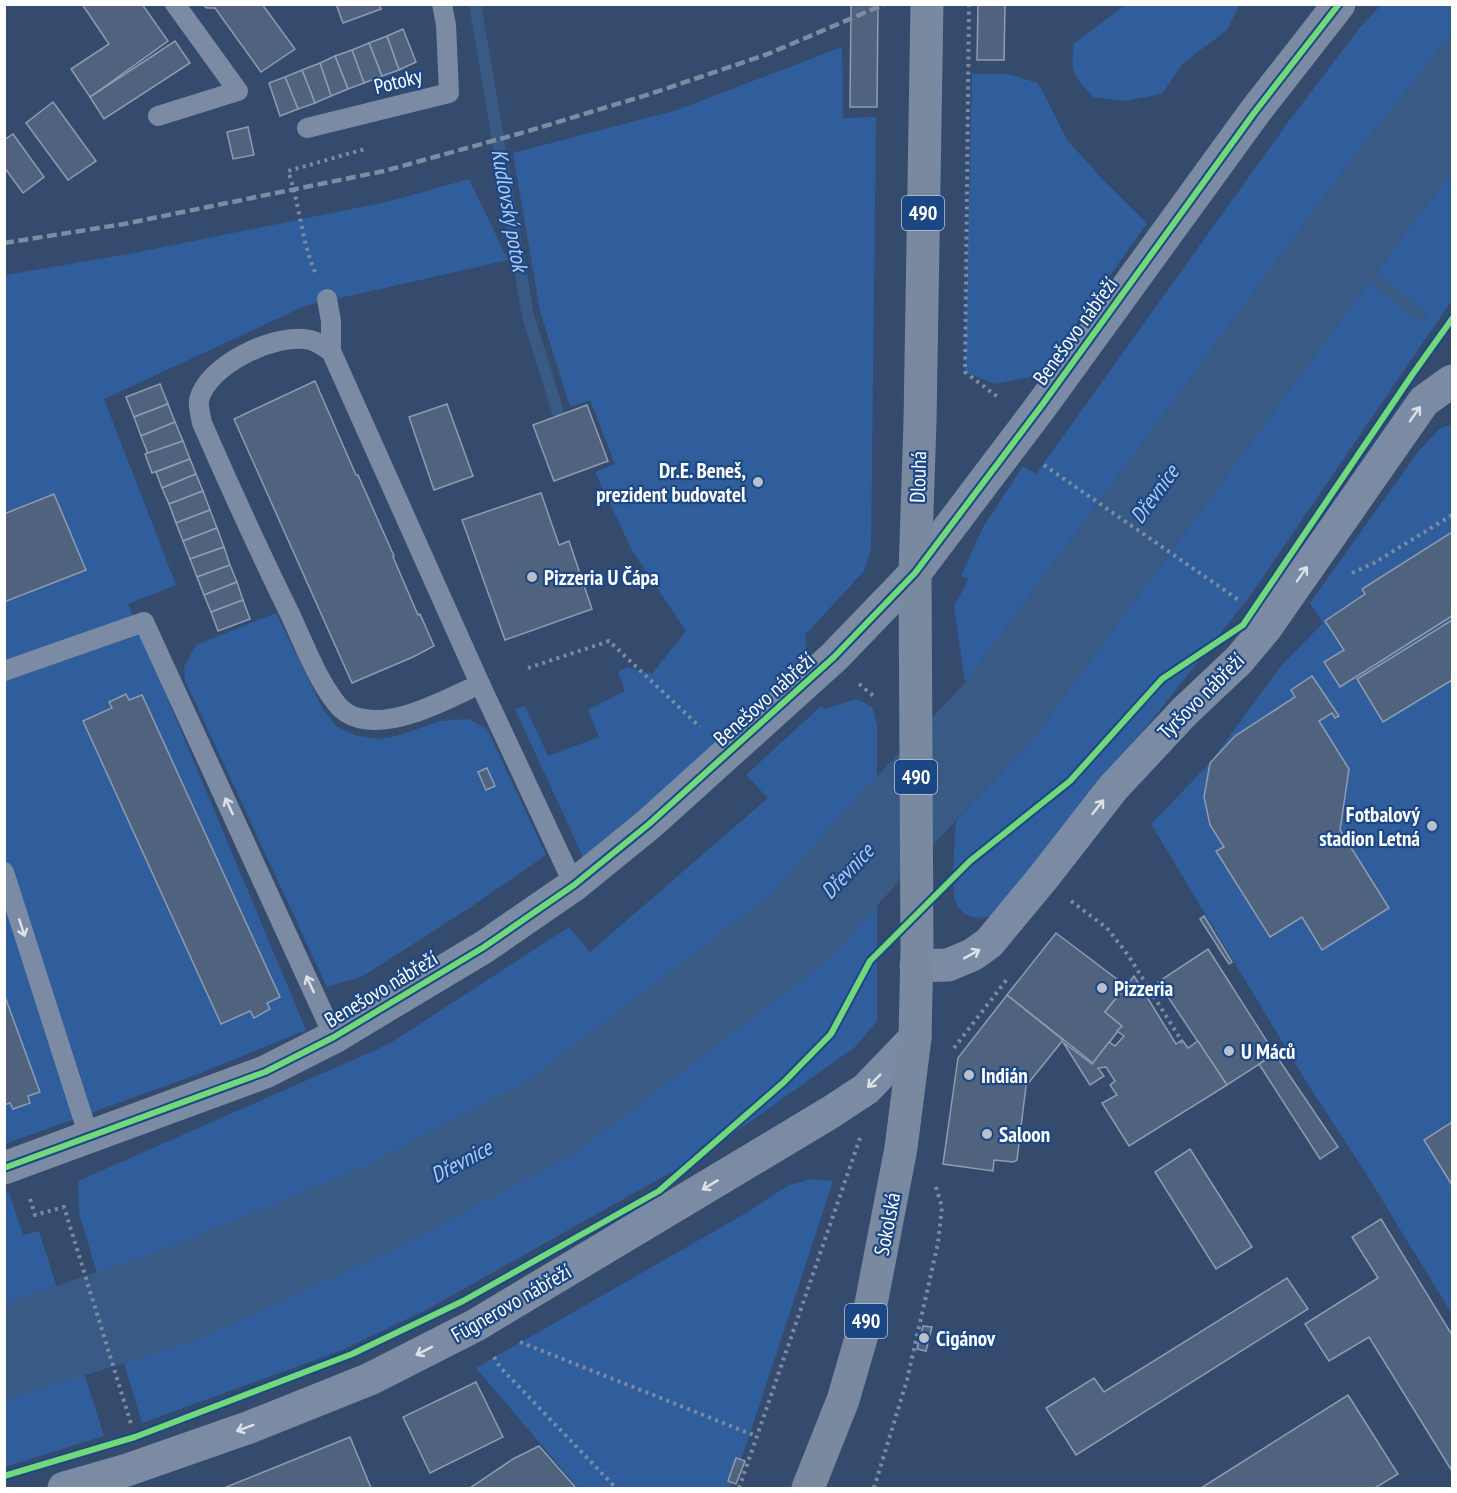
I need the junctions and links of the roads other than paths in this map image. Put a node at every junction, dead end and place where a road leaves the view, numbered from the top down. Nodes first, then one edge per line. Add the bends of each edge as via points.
1 (175, 4) edge
2 (442, 4) edge
3 (927, 4) edge
4 (1339, 4) edge
5 (158, 116) dead end
6 (307, 128) dead end
7 (327, 299) dead end
8 (330, 351) junction
9 (1452, 381) edge
10 (915, 588) junction
11 (4, 671) edge
12 (480, 684) junction
13 (4, 872) edge
14 (574, 885) junction
15 (916, 958) junction
16 (334, 1037) junction
17 (915, 1038) junction
18 (89, 1137) junction
19 (4, 1168) edge
20 (64, 1488) edge
21 (808, 1488) edge

1 - 5 lane via 238,91
2 - 6 lane, Potoky via 449,93
3 - 10 main road, Dlouhá / 490
4 - 10 street, Benešovo nábřeží via 1254,113
7 - 8 lane
8 - 12 lane
8 - 12 lane via 311,340 275,342 226,365 206,384 198,402 202,423 256,545 321,679 346,713 375,720 409,714
15 -> 9 street, Tyršovo nábřeží via 948,965 989,943 1113,788 1265,629 1424,401
10 - 14 street, Benešovo nábřeží via 649,824
10 - 15 main road, Dlouhá / 490
16 -> 11 lane via 144,622
12 - 14 lane
13 -> 18 lane
14 - 16 street, Benešovo nábřeží via 484,947
15 - 17 main road, Sokolská / 490
16 - 18 street, Benešovo nábřeží via 265,1072
17 -> 20 street, Fügnerovo nábřeží via 866,1089 483,1338 250,1427
17 - 21 main road, Sokolská / 490 via 895,1182 871,1304 843,1400
18 - 19 street, Benešovo nábřeží

